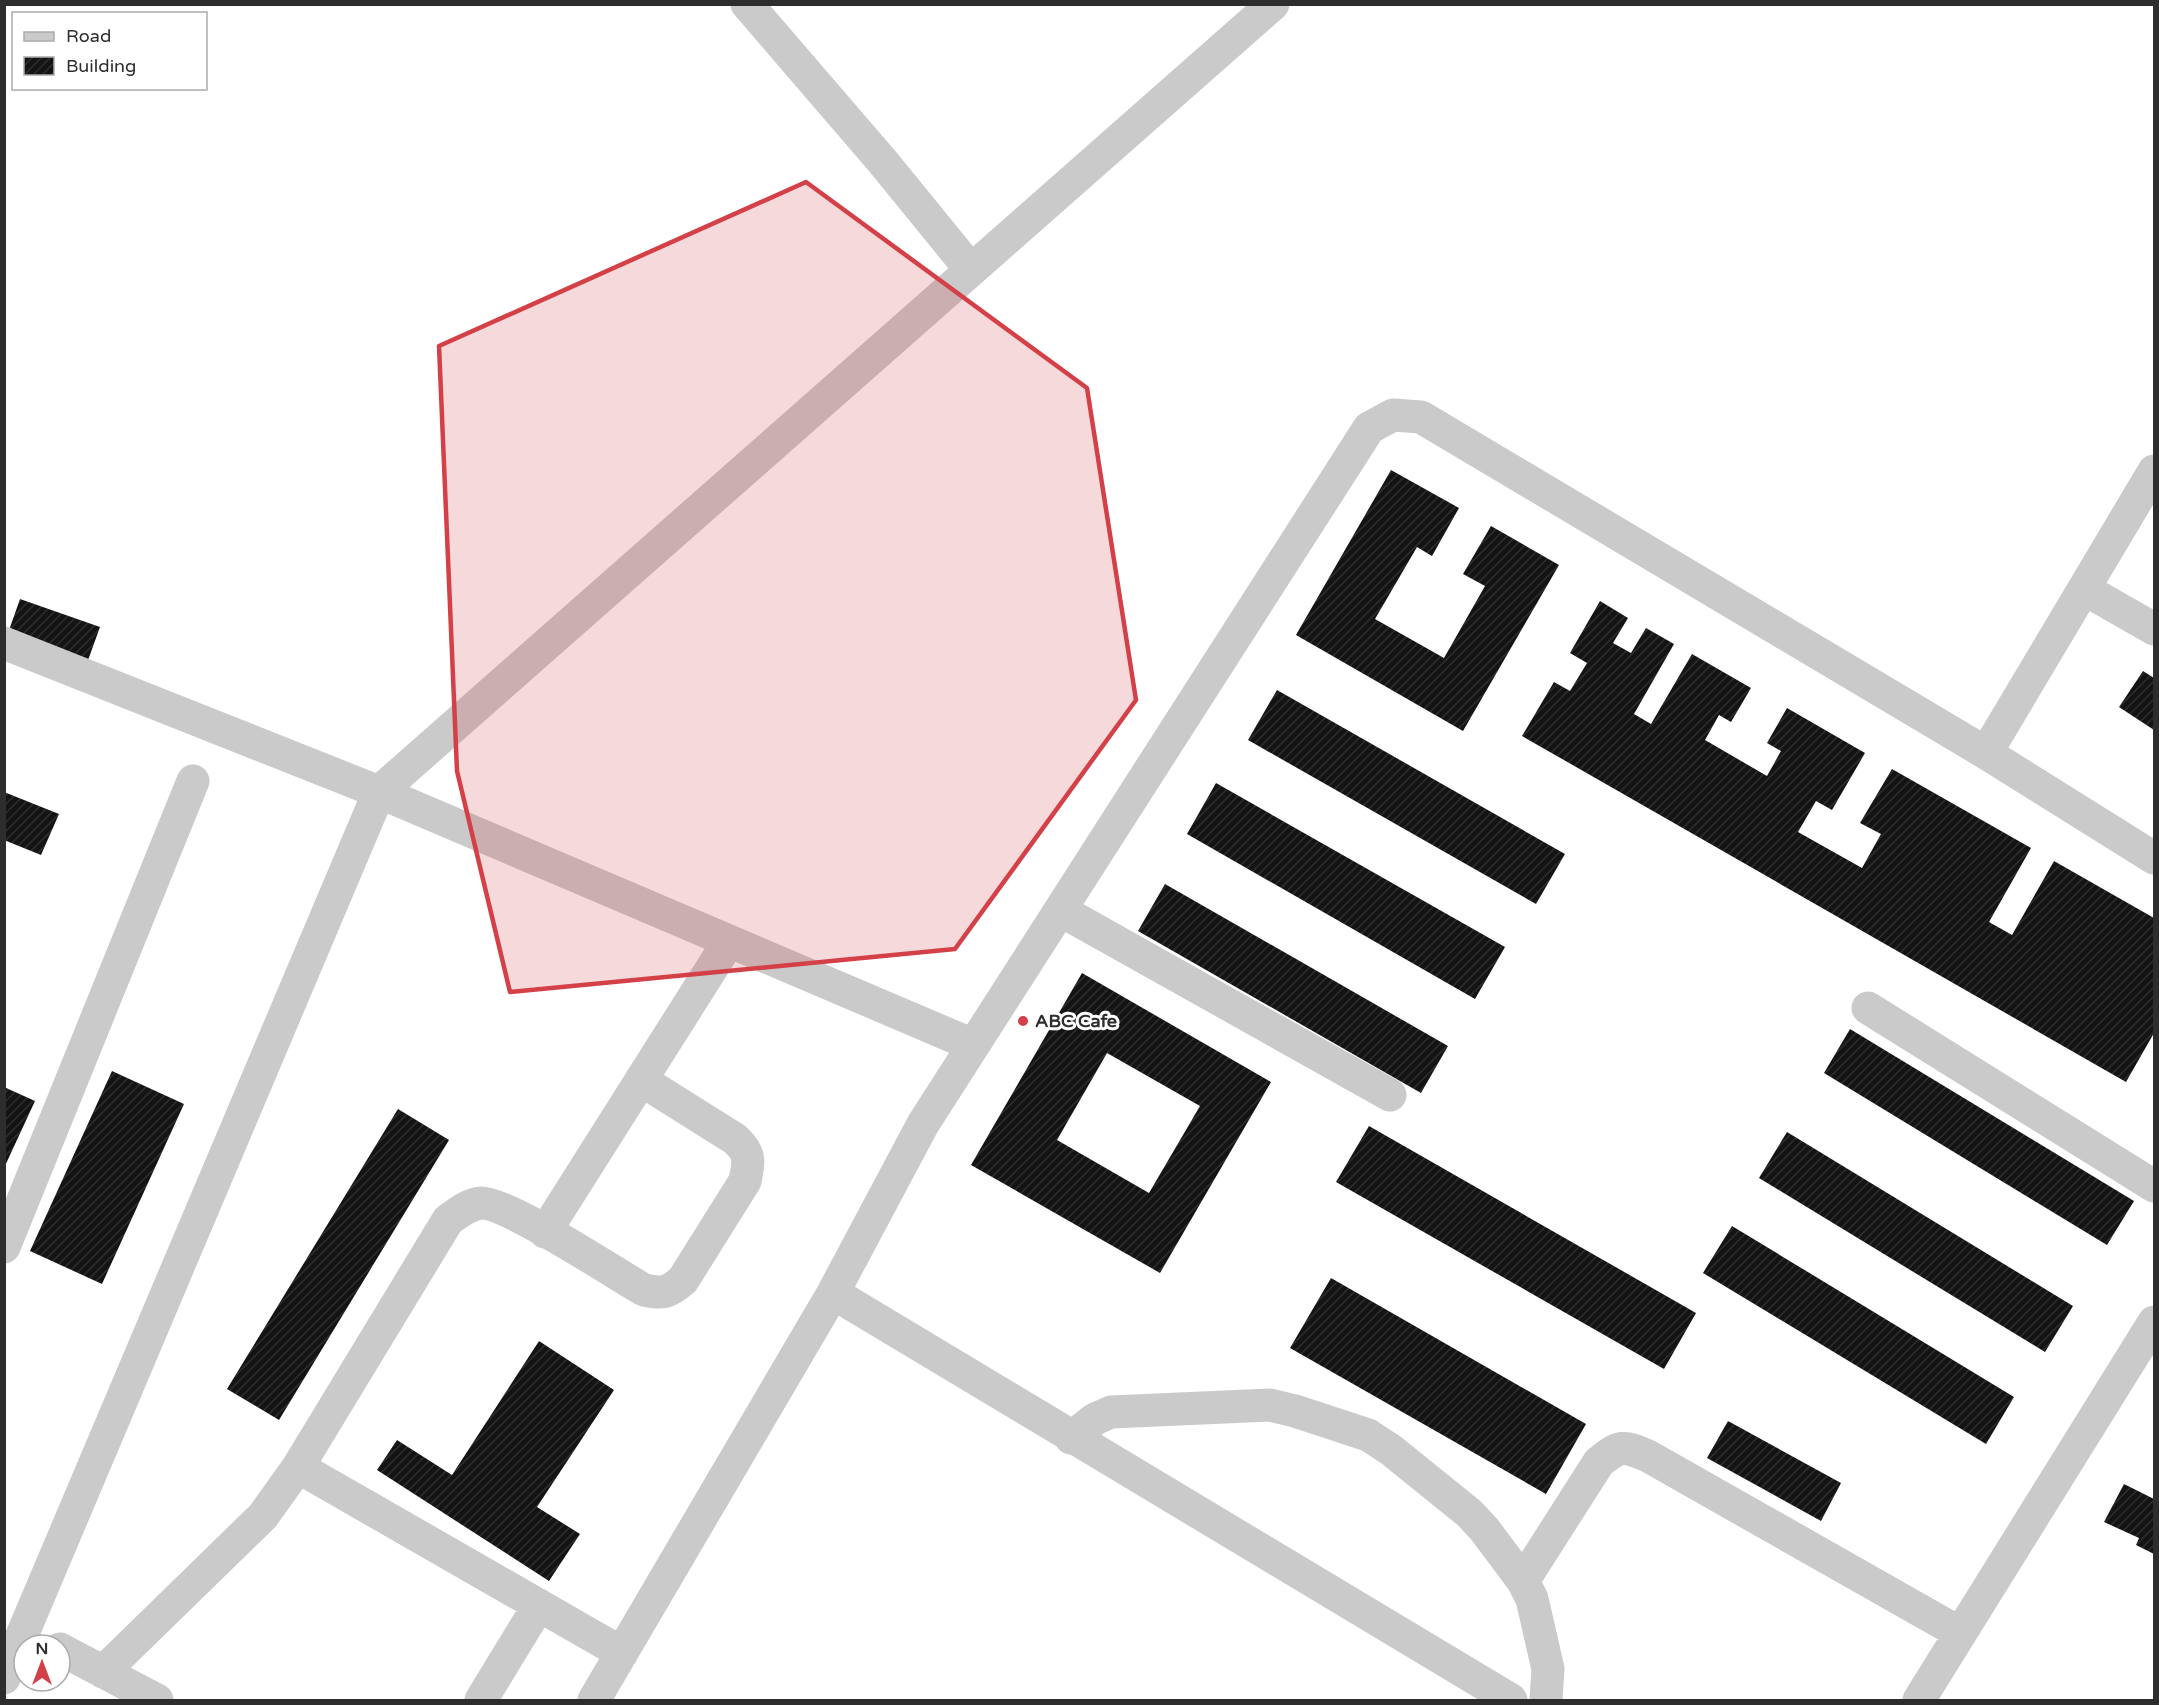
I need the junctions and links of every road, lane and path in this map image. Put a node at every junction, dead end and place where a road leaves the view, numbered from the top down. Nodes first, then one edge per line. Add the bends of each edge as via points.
1 (747, 4) edge
2 (1273, 4) edge
3 (971, 270) junction
4 (2154, 471) edge
5 (2084, 589) junction
6 (2154, 629) edge
7 (4, 643) edge
8 (1986, 753) junction
9 (193, 782) dead end
10 (379, 792) junction
11 (2154, 858) edge
12 (1060, 910) junction
13 (729, 941) junction
14 (1868, 1008) dead end
15 (973, 1045) junction
16 (641, 1080) junction
17 (1390, 1095) dead end
18 (2154, 1186) edge
19 (545, 1232) junction
20 (4, 1247) edge
21 (833, 1293) junction
22 (2154, 1322) edge
23 (1071, 1438) junction
24 (298, 1467) junction
25 (1523, 1581) junction
26 (539, 1605) junction
27 (14, 1626) edge
28 (28, 1633) edge
29 (1960, 1633) junction
30 (622, 1653) junction
31 (72, 1655) edge
32 (103, 1672) junction
33 (4, 1677) edge
34 (157, 1701) edge
35 (481, 1701) edge
36 (594, 1701) edge
37 (1510, 1701) edge
38 (1546, 1701) edge
39 (1918, 1701) edge

1 - 3 lane
2 - 3 lane
3 - 10 lane
4 - 5 lane
5 - 6 lane
5 - 8 lane
7 - 10 lane
8 - 11 lane
8 - 12 lane via 1421,417 1393,415 1369,428
9 - 20 lane
10 - 13 lane
10 - 27 lane
12 - 15 lane
12 - 17 lane
13 - 15 lane
13 - 16 lane
14 - 18 lane
15 - 21 lane via 923,1124
16 - 19 lane
16 - 19 lane via 746,1149 745,1181 683,1280 661,1293 644,1290
19 - 24 lane via 501,1208 482,1203 464,1208 448,1220
21 - 23 lane
21 - 30 lane
22 - 29 lane
23 - 25 lane via 1095,1419 1119,1411 1270,1405 1295,1411 1368,1435 1391,1450 1469,1513
23 - 37 lane
24 - 26 lane
24 - 32 lane via 247,1533
25 - 29 lane via 1599,1462 1615,1449 1630,1448
25 - 38 lane via 1532,1599 1548,1669
26 - 30 lane
26 - 35 lane
27 - 28 lane
27 - 33 lane
29 - 39 lane
30 - 36 lane
31 - 32 lane
32 - 34 lane

